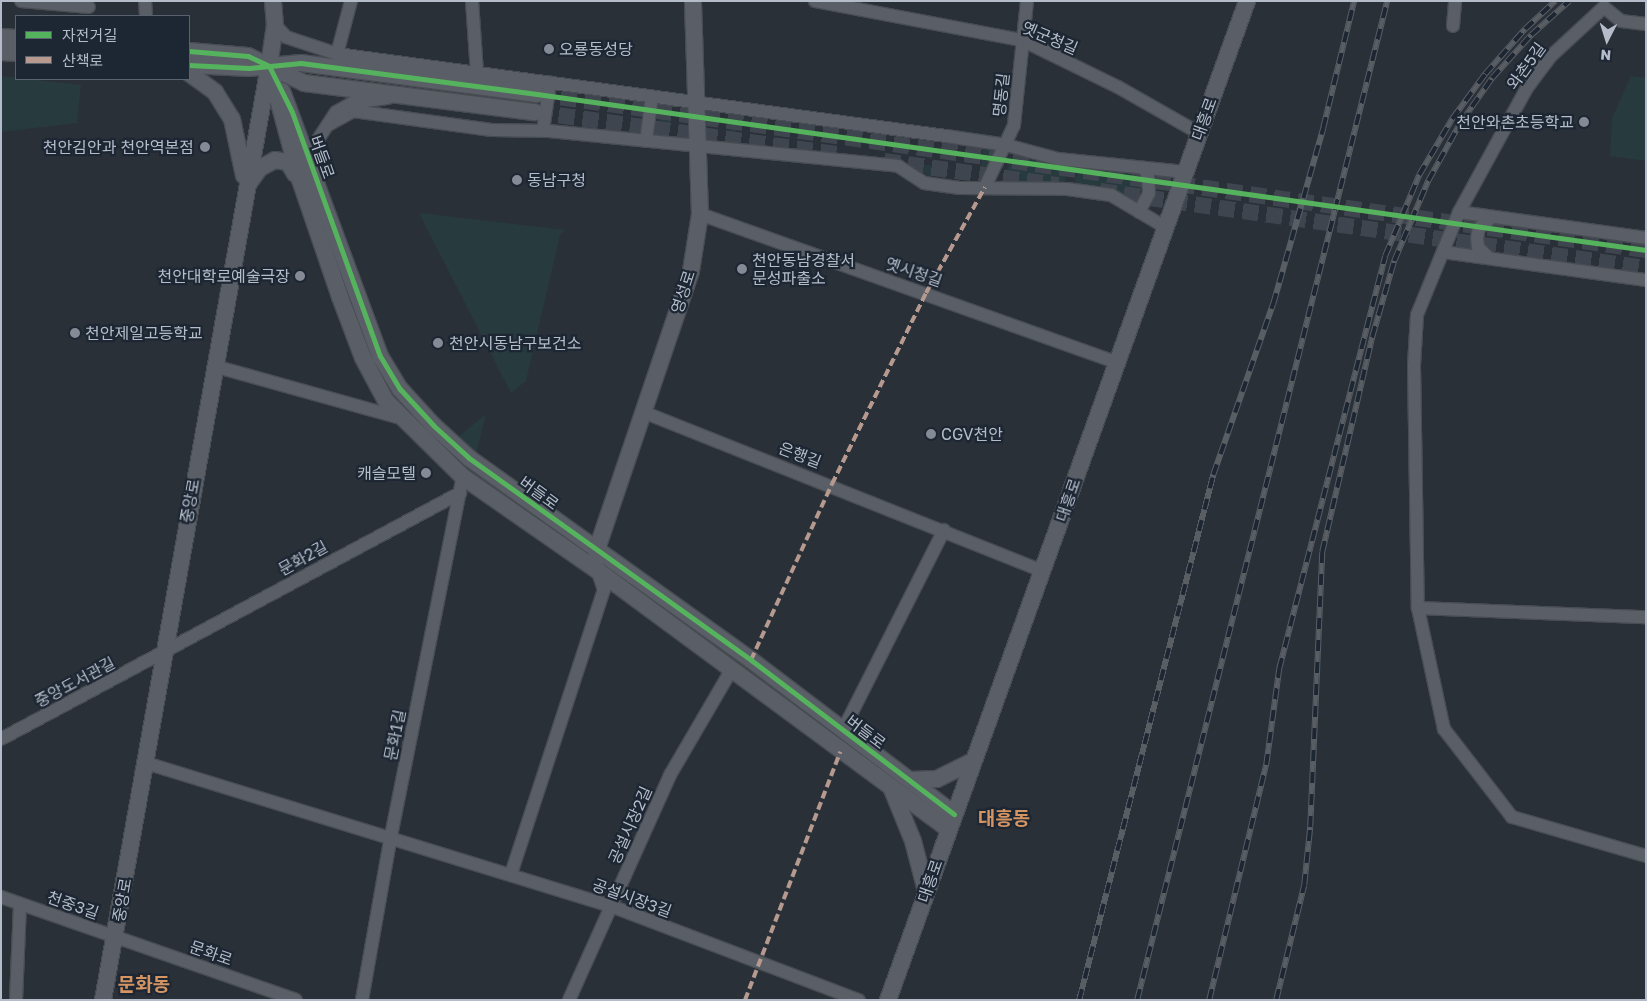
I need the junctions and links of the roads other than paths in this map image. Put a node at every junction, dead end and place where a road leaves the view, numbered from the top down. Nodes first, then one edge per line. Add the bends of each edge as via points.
1 (21, 1) edge
2 (146, 1) edge
3 (273, 1) edge
4 (351, 1) edge
5 (472, 1) edge
6 (693, 1) edge
7 (815, 1) edge
8 (1027, 1) edge
9 (1247, 1) edge
10 (1455, 1) edge
11 (1609, 4) edge
12 (88, 8) edge
13 (146, 15) edge
14 (1646, 24) edge
15 (275, 25) junction
16 (1453, 26) dead end
17 (1, 37) edge
18 (15, 38) edge
19 (1022, 40) junction
20 (190, 51) edge
21 (1, 52) edge
22 (15, 53) edge
23 (337, 54) junction
24 (190, 65) edge
25 (269, 66) junction
26 (477, 73) junction
27 (190, 74) edge
28 (553, 83) junction
29 (536, 94) tunnel mouth
30 (404, 96) junction
31 (652, 96) junction
32 (697, 102) junction
33 (535, 112) tunnel mouth
34 (328, 125) junction
35 (546, 130) junction
36 (1199, 133) junction
37 (646, 141) junction
38 (1006, 145) junction
39 (699, 146) junction
40 (312, 167) junction
41 (1144, 168) junction
42 (1185, 172) junction
43 (300, 180) junction
44 (246, 187) junction
45 (986, 187) junction
46 (1139, 212) junction
47 (1459, 212) junction
48 (700, 214) junction
49 (1492, 217) junction
50 (1165, 227) junction
51 (1646, 238) edge
52 (1443, 252) junction
53 (1489, 258) junction
54 (1646, 280) edge
55 (1116, 362) junction
56 (214, 366) junction
57 (643, 412) junction
58 (404, 419) junction
59 (463, 477) junction
60 (460, 493) junction
61 (944, 530) junction
62 (596, 549) junction
63 (597, 570) junction
64 (1043, 571) junction
65 (1418, 608) junction
66 (1646, 617) edge
67 (164, 654) junction
68 (732, 669) junction
69 (843, 730) junction
70 (1, 739) edge
71 (973, 761) junction
72 (146, 763) junction
73 (911, 780) junction
74 (890, 785) junction
75 (951, 822) junction
76 (391, 836) junction
77 (1646, 856) edge
78 (511, 874) junction
79 (926, 892) junction
80 (1, 896) edge
81 (20, 904) junction
82 (612, 906) junction
83 (116, 937) junction
84 (16, 1000) edge
85 (102, 1000) edge
86 (296, 1000) edge
87 (362, 1000) edge
88 (569, 1000) edge
89 (859, 1000) edge
90 (888, 1000) edge

1 - 12 street
2 - 13 street
3 - 15 street, 중앙로
4 - 23 street
5 - 26 street
6 - 32 street, 영성로
7 - 19 street, 옛군청길
8 - 19 street, 명동길
9 - 36 street, 대흥로
10 - 16 street
11 - 14 street, 와촌5길 via 1621,21
11 - 47 street, 와촌5길 via 1551,56 1528,86
15 - 23 street via 286,38
15 - 25 street, 중앙로
17 - 18 street
19 - 36 street, 옛군청길 via 1118,87
19 - 38 street, 명동길 via 1014,126
20 - 25 street via 248,56
21 - 22 street
23 - 26 street
24 - 25 street
25 - 29 street via 300,64
25 - 30 street via 304,83
25 - 40 street, 버들로 via 292,112
25 - 43 street, 버들로
25 - 44 street, 중앙로
26 - 28 street
27 - 44 street via 215,92 232,119
28 - 31 street
28 - 35 street
30 - 33 street
30 - 34 street via 352,103 336,112
31 - 32 street
31 - 37 street
32 - 38 street
32 - 39 street, 영성로
34 - 35 street via 353,111 492,130
34 - 40 street via 319,138
35 - 37 street
36 - 42 street, 대흥로
37 - 39 street
38 - 41 street via 1058,159
38 - 45 street, 명동길
39 - 45 street via 898,166 924,182 974,189
39 - 48 street, 영성로
40 - 62 street, 버들로 via 380,356 400,389 469,458
41 - 42 street
41 - 46 street via 1149,193
42 - 50 street, 대흥로
43 - 44 street via 288,162 282,159 260,168
43 - 58 street, 버들로 via 363,358 386,401
44 - 56 street, 중앙로
45 - 46 street via 1111,195
46 - 50 street
47 - 49 street
47 - 52 street, 와촌5길
48 - 55 street, 옛시청길
48 - 57 street, 영성로 via 691,271
49 - 51 street
49 - 53 street via 1479,228 1477,238 1478,247
50 - 55 street, 대흥로
52 - 53 street
52 - 65 street, 와촌5길 via 1417,315 1415,329
53 - 54 street
55 - 64 street, 대흥로
56 - 58 street, 버들로
56 - 67 street, 중앙로
57 - 61 street, 은행길
57 - 62 street, 영성로
58 - 59 street, 버들로
59 - 60 street, 문화1길
59 - 63 street, 버들로
60 - 67 street, 문화2길
60 - 76 street, 문화1길
61 - 64 street, 은행길
61 - 69 street
62 - 63 street, 영성로
62 - 69 street, 버들로
63 - 68 street, 버들로
63 - 78 street via 604,590
64 - 71 street, 대흥로
65 - 66 street
65 - 77 street, 와촌5길 via 1444,729 1512,817
67 - 70 street, 중앙도서관길
67 - 72 street, 중앙로
68 - 74 street, 버들로
68 - 82 street, 공설시장2길 via 670,775
69 - 73 street, 버들로
71 - 73 street via 937,779
71 - 75 street, 대흥로
72 - 76 street, 공설시장3길
72 - 83 street, 중앙로
73 - 75 street, 버들로
74 - 75 street, 버들로
74 - 79 street via 898,797 913,841
75 - 79 street, 대흥로
76 - 78 street, 공설시장3길
76 - 87 street, 문화1길
78 - 82 street, 공설시장3길
79 - 90 street, 대흥로
80 - 81 street, 천중3길
81 - 83 street, 천중3길
81 - 84 street
82 - 88 street, 공설시장2길
82 - 89 street, 공설시장3길
83 - 85 street, 중앙로
83 - 86 street, 문화로

